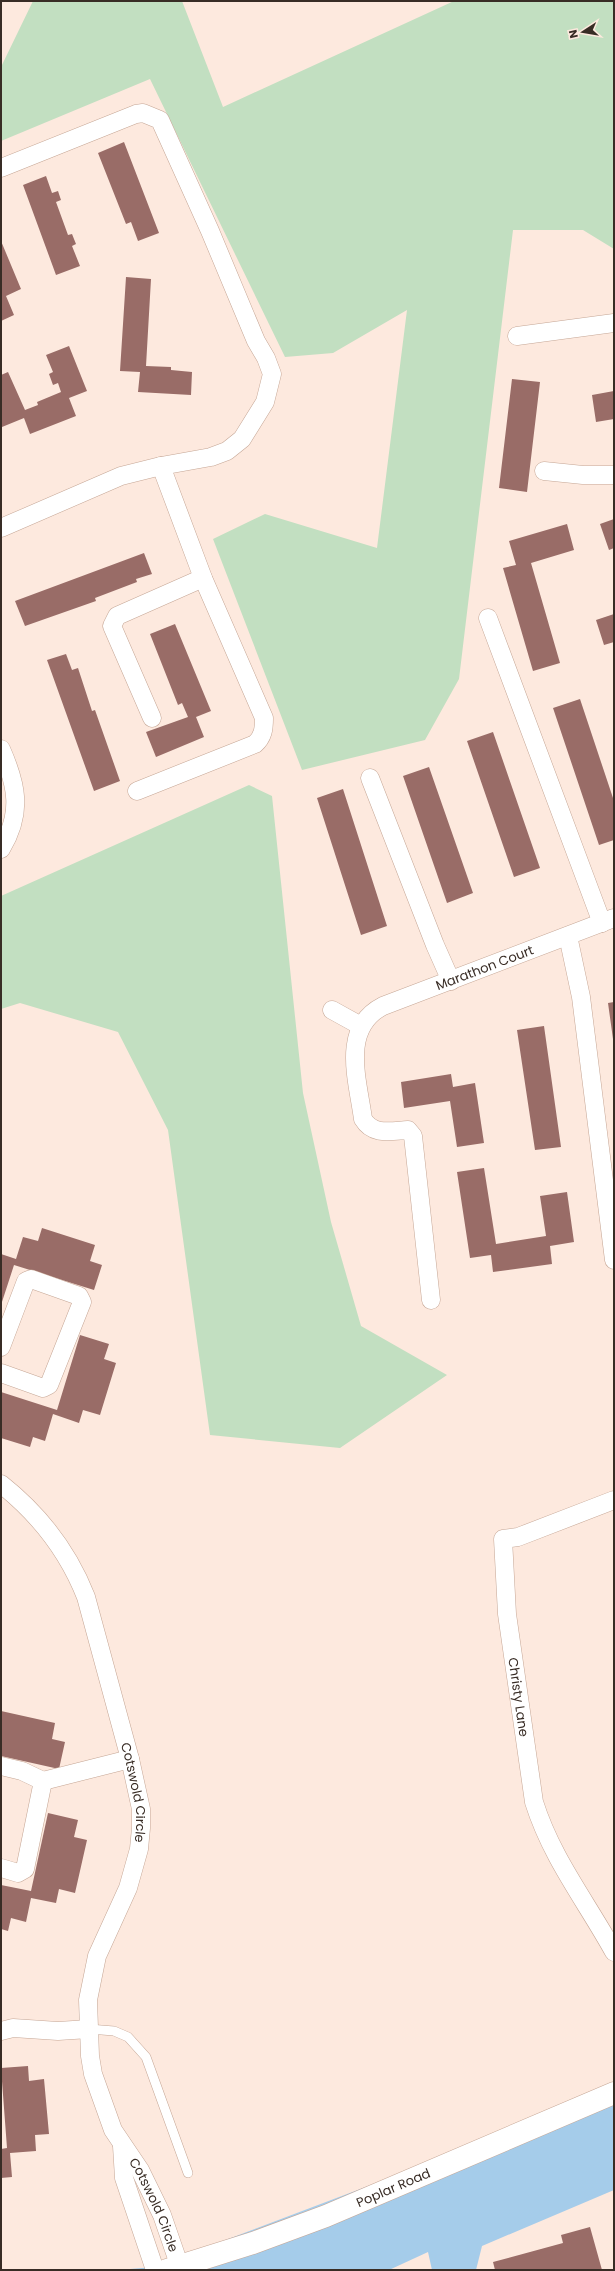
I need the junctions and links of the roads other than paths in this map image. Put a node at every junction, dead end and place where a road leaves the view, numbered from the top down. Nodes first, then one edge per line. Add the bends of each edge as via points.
1 (1, 168) edge
2 (614, 323) edge
3 (517, 336) dead end
4 (161, 466) junction
5 (544, 471) dead end
6 (614, 475) edge
7 (1, 528) edge
8 (203, 578) junction
9 (488, 618) dead end
10 (152, 718) dead end
11 (1, 749) edge
12 (370, 778) dead end
13 (137, 791) dead end
14 (1, 849) edge
15 (608, 920) edge
16 (568, 936) junction
17 (451, 980) junction
18 (332, 1010) dead end
19 (361, 1026) junction
20 (614, 1260) edge
21 (431, 1300) dead end
22 (1, 1347) edge
23 (1, 1373) edge
24 (1, 1484) edge
25 (614, 1500) edge
26 (130, 1759) junction
27 (1, 1766) edge
28 (43, 1781) junction
29 (1, 1868) edge
30 (614, 1952) edge
31 (89, 2029) junction
32 (1, 2031) edge
33 (614, 2094) edge
34 (122, 2146) junction
35 (188, 2173) dead end
36 (176, 2269) edge
37 (155, 2270) edge

1 - 4 street via 136,114 143,113 160,120 272,374 265,402 242,439 228,451 211,457
2 - 3 street
4 - 7 street via 121,476
4 - 8 street
5 - 6 street
8 - 10 street via 117,616 112,626
8 - 13 street via 264,718 263,733 255,744
9 - 15 street
11 - 14 street via 10,771 16,798 14,820
12 - 17 street via 434,945
15 - 16 street, Marathon Court
16 - 17 street, Marathon Court
16 - 20 street via 581,998
17 - 19 street, Marathon Court via 371,1012
18 - 19 street
19 - 21 street via 353,1050 363,1119 368,1127 376,1131 408,1130 413,1136
22 - 23 street via 26,1281 31,1279 79,1296 82,1302 49,1385 43,1388
24 - 26 street, Cotswold Circle via 20,1499 53,1535 79,1580 88,1604
25 - 30 street, Christy Lane via 518,1537 502,1539 507,1614 534,1802 555,1854
26 - 28 street
26 - 31 street, Cotswold Circle via 141,1809 139,1850 128,1888 97,1956 88,2000
27 - 28 street via 22,1771
28 - 29 street via 25,1869 18,1873
31 - 32 street via 58,2031 13,2028
31 - 34 street, Cotswold Circle via 93,2074 113,2130
31 - 35 lane via 114,2031 128,2037 146,2057
33 - 36 street, Poplar Road via 326,2216
34 - 36 street, Cotswold Circle via 140,2170 162,2215
34 - 37 street, Cotswold Circle via 124,2178

